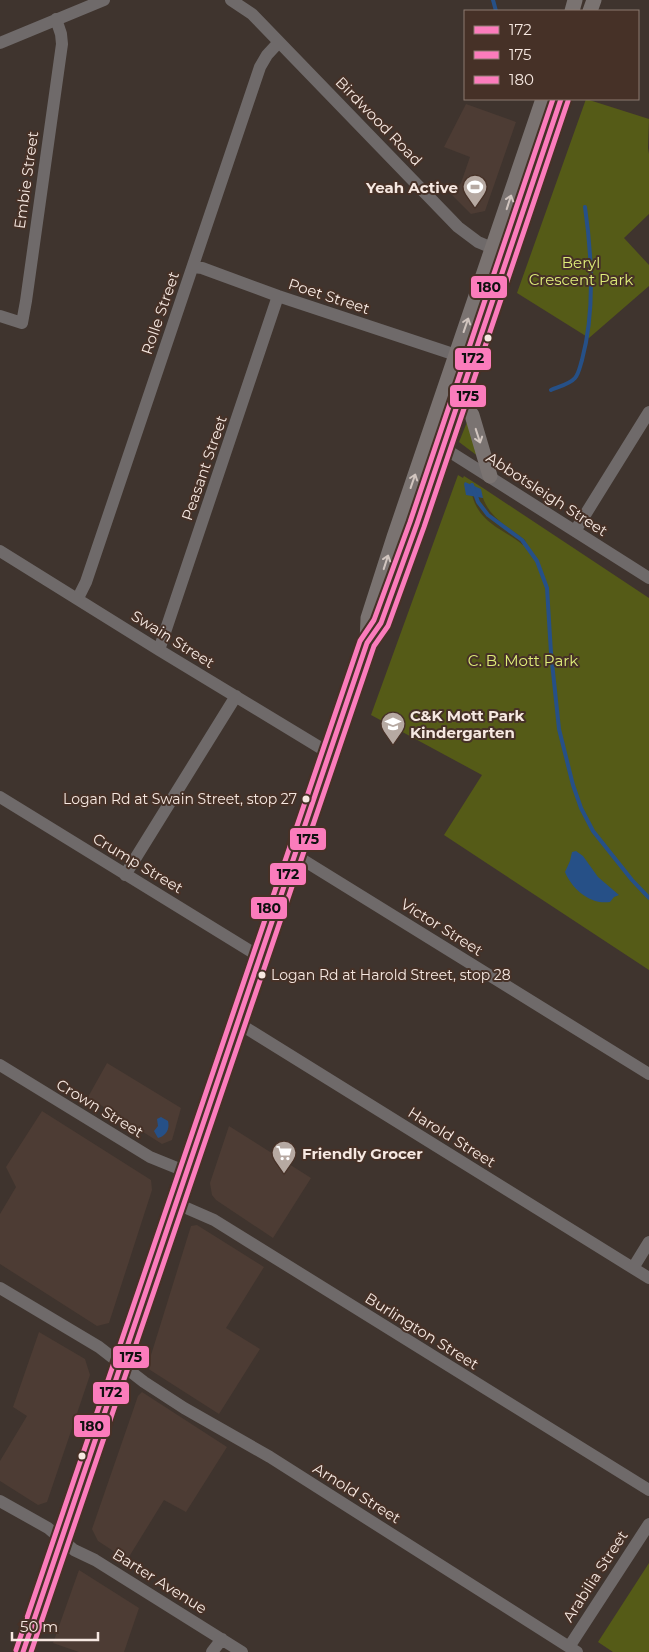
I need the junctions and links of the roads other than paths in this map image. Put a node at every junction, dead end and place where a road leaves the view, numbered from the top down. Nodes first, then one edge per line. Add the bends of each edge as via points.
1 (104, 0) edge
2 (231, 0) edge
3 (56, 20) junction
4 (279, 42) junction
5 (0, 43) edge
6 (543, 100) edge
7 (560, 100) edge
8 (492, 248) junction
9 (509, 255) junction
10 (193, 267) junction
11 (278, 296) junction
12 (0, 316) edge
13 (456, 355) junction
14 (460, 399) junction
15 (649, 412) edge
16 (428, 438) junction
17 (444, 447) junction
18 (490, 476) junction
19 (575, 531) junction
20 (0, 551) edge
21 (649, 578) edge
22 (78, 598) junction
23 (367, 643) junction
24 (159, 650) junction
25 (236, 696) junction
26 (329, 753) junction
27 (0, 796) edge
28 (294, 855) junction
29 (125, 875) junction
30 (260, 957) junction
31 (238, 1023) junction
32 (0, 1065) edge
33 (649, 1074) edge
34 (187, 1172) junction
35 (176, 1203) junction
36 (649, 1242) edge
37 (633, 1268) junction
38 (649, 1278) edge
39 (0, 1288) edge
40 (120, 1363) junction
41 (649, 1490) edge
42 (0, 1501) edge
43 (649, 1524) edge
44 (61, 1539) junction
45 (222, 1639) junction
46 (568, 1649) edge
47 (23, 1652) edge
48 (212, 1652) edge
49 (242, 1652) edge

1 - 3 street
2 - 4 street, Birdwood Road via 252,14
3 - 5 street
3 - 12 street, Embie Street via 62,44 22,323
4 - 8 street, Birdwood Road via 458,227 474,240
4 - 10 street, Rolle Street via 267,54 260,68
8 -> 6 main road
7 - 9 main road
8 - 9 street, Birdwood Road
13 -> 8 main road
9 - 14 main road
10 - 11 street, Poet Street
10 - 22 street, Rolle Street
11 - 13 street, Poet Street
11 - 24 street, Peasant Street
13 - 16 main road
14 - 17 main road
14 -> 18 main road via 472,415
15 - 19 street
16 - 17 street, Abbotsleigh Street
23 -> 16 main road via 368,618
17 - 18 street, Abbotsleigh Street
17 - 23 main road via 381,623
18 - 19 street, Abbotsleigh Street
19 - 21 street, Abbotsleigh Street
20 - 22 street, Swain Street
22 - 24 street, Swain Street
23 - 26 main road
24 - 25 street, Swain Street
25 - 26 street, Swain Street
25 - 29 street
26 - 28 main road
27 - 29 street, Crump Street
28 - 30 main road
28 - 33 street, Victor Street
29 - 30 street, Crump Street
30 - 31 main road
31 - 34 main road
31 - 37 street, Harold Street
32 - 34 street, Crown Street via 150,1157
34 - 35 main road
35 - 40 main road
35 - 41 street, Burlington Street via 214,1220
36 - 37 street
37 - 38 street, Harold Street
39 - 40 street, Arnold Street
40 - 44 main road
40 - 46 street, Arnold Street via 184,1408 270,1457
42 - 44 street, Barter Avenue
43 - 46 street, Arabilia Street
44 - 45 street, Barter Avenue
44 - 47 main road
45 - 48 street
45 - 49 street, Barter Avenue

